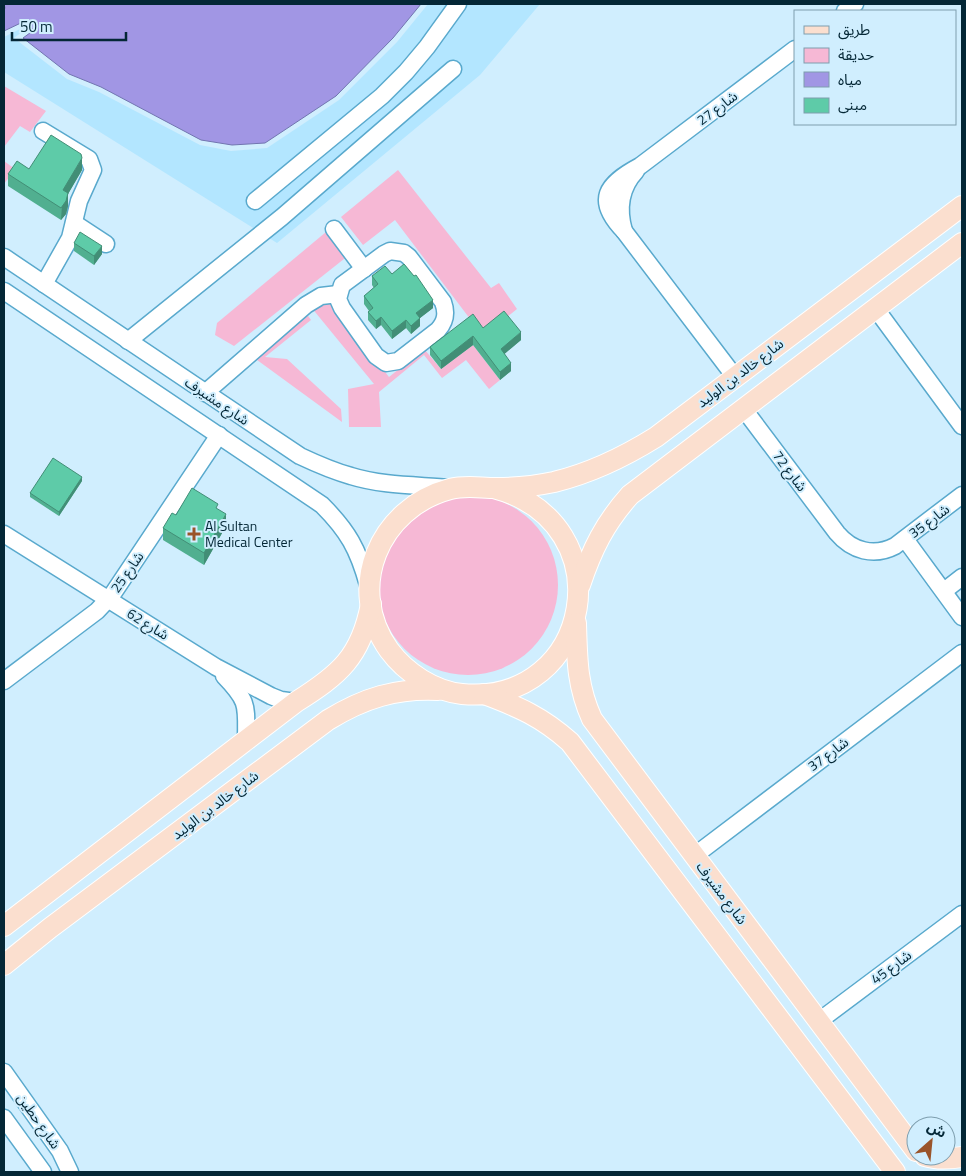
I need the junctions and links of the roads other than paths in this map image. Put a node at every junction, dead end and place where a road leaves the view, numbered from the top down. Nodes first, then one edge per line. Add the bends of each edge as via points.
1 (458, 4) edge
2 (794, 50) edge
3 (452, 69) dead end
4 (43, 131) dead end
5 (255, 201) dead end
6 (962, 206) edge
7 (74, 223) junction
8 (334, 229) dead end
9 (962, 243) edge
10 (106, 244) dead end
11 (4, 257) edge
12 (364, 268) junction
13 (44, 284) junction
14 (4, 290) edge
15 (338, 294) junction
16 (876, 309) junction
17 (128, 341) junction
18 (735, 377) junction
19 (205, 393) junction
20 (743, 408) junction
21 (962, 426) edge
22 (219, 435) junction
23 (453, 488) junction
24 (494, 488) junction
25 (962, 495) edge
26 (4, 534) edge
27 (900, 543) junction
28 (962, 577) edge
29 (579, 586) junction
30 (944, 591) junction
31 (370, 593) junction
32 (109, 599) junction
33 (576, 616) junction
34 (962, 616) edge
35 (962, 653) edge
36 (216, 667) junction
37 (4, 681) edge
38 (445, 690) junction
39 (484, 694) junction
40 (296, 702) junction
41 (246, 742) junction
42 (694, 856) junction
43 (34, 904) junction
44 (962, 914) edge
45 (4, 926) edge
46 (50, 928) junction
47 (4, 965) edge
48 (819, 1020) junction
49 (4, 1072) edge
50 (4, 1118) edge
51 (906, 1137) edge
52 (43, 1172) edge
53 (70, 1172) edge
54 (895, 1172) edge

1 - 5 street via 427,47 388,90
2 - 18 street, شارع 27 via 640,166 616,180 608,195 608,212
3 - 17 street via 282,217
4 - 7 street via 85,156 92,164 92,175 79,201
6 - 18 main road, شارع خالد بن الوليد
7 - 10 street
7 - 13 street via 70,238
8 - 12 street
9 - 16 main road
11 - 13 street, شارع مشيرف
12 - 15 street via 342,285
12 - 15 street via 390,251 404,253 443,302 446,317 443,325 398,361 386,363 376,356 342,308
13 - 17 street, شارع مشيرف
14 - 22 street, شارع مشيرف
15 - 19 street via 321,296 306,305
16 - 20 main road
16 - 21 street
17 - 19 street, شارع مشيرف
18 - 24 main road, شارع خالد بن الوليد via 656,437 606,465 551,482
19 - 23 street, شارع مشيرف via 300,456 326,468 380,482
20 - 27 street, شارع 72 via 837,533 849,555 867,563 877,562
20 - 29 main road via 630,495 598,537
22 - 31 street, شارع مشيرف via 322,505 352,541 362,562
22 - 32 street, شارع 25
23 - 24 main road
23 - 31 main road via 417,503 389,530 380,547
24 - 29 main road via 537,507 559,528 573,556
25 - 27 street, شارع 35
26 - 32 street, شارع 62
27 - 30 street
28 - 30 street
29 - 33 main road
30 - 34 street
31 - 38 main road via 374,619 390,650 414,675
31 - 40 main road via 368,621 351,656 325,684
32 - 36 street, شارع 62
32 - 37 street, شارع 25
33 - 39 main road via 561,649 535,675 519,685
33 - 42 main road, شارع مشيرف via 577,664 584,701 592,719
35 - 42 street, شارع 37
36 - 40 street, شارع 62 via 271,696
36 - 41 street, شارع 62 via 246,704
38 - 39 main road
38 - 46 main road, شارع خالد بن الوليد via 396,692 349,707
39 - 54 main road via 534,715 570,742
40 - 41 main road
41 - 43 main road
42 - 48 main road, شارع مشيرف
43 - 45 main road
43 - 46 main road
44 - 48 street, شارع 45
46 - 47 main road, شارع خالد بن الوليد
48 - 51 main road, شارع مشيرف
49 - 53 street, شارع حطين via 60,1151
50 - 52 street, شارع حطين

